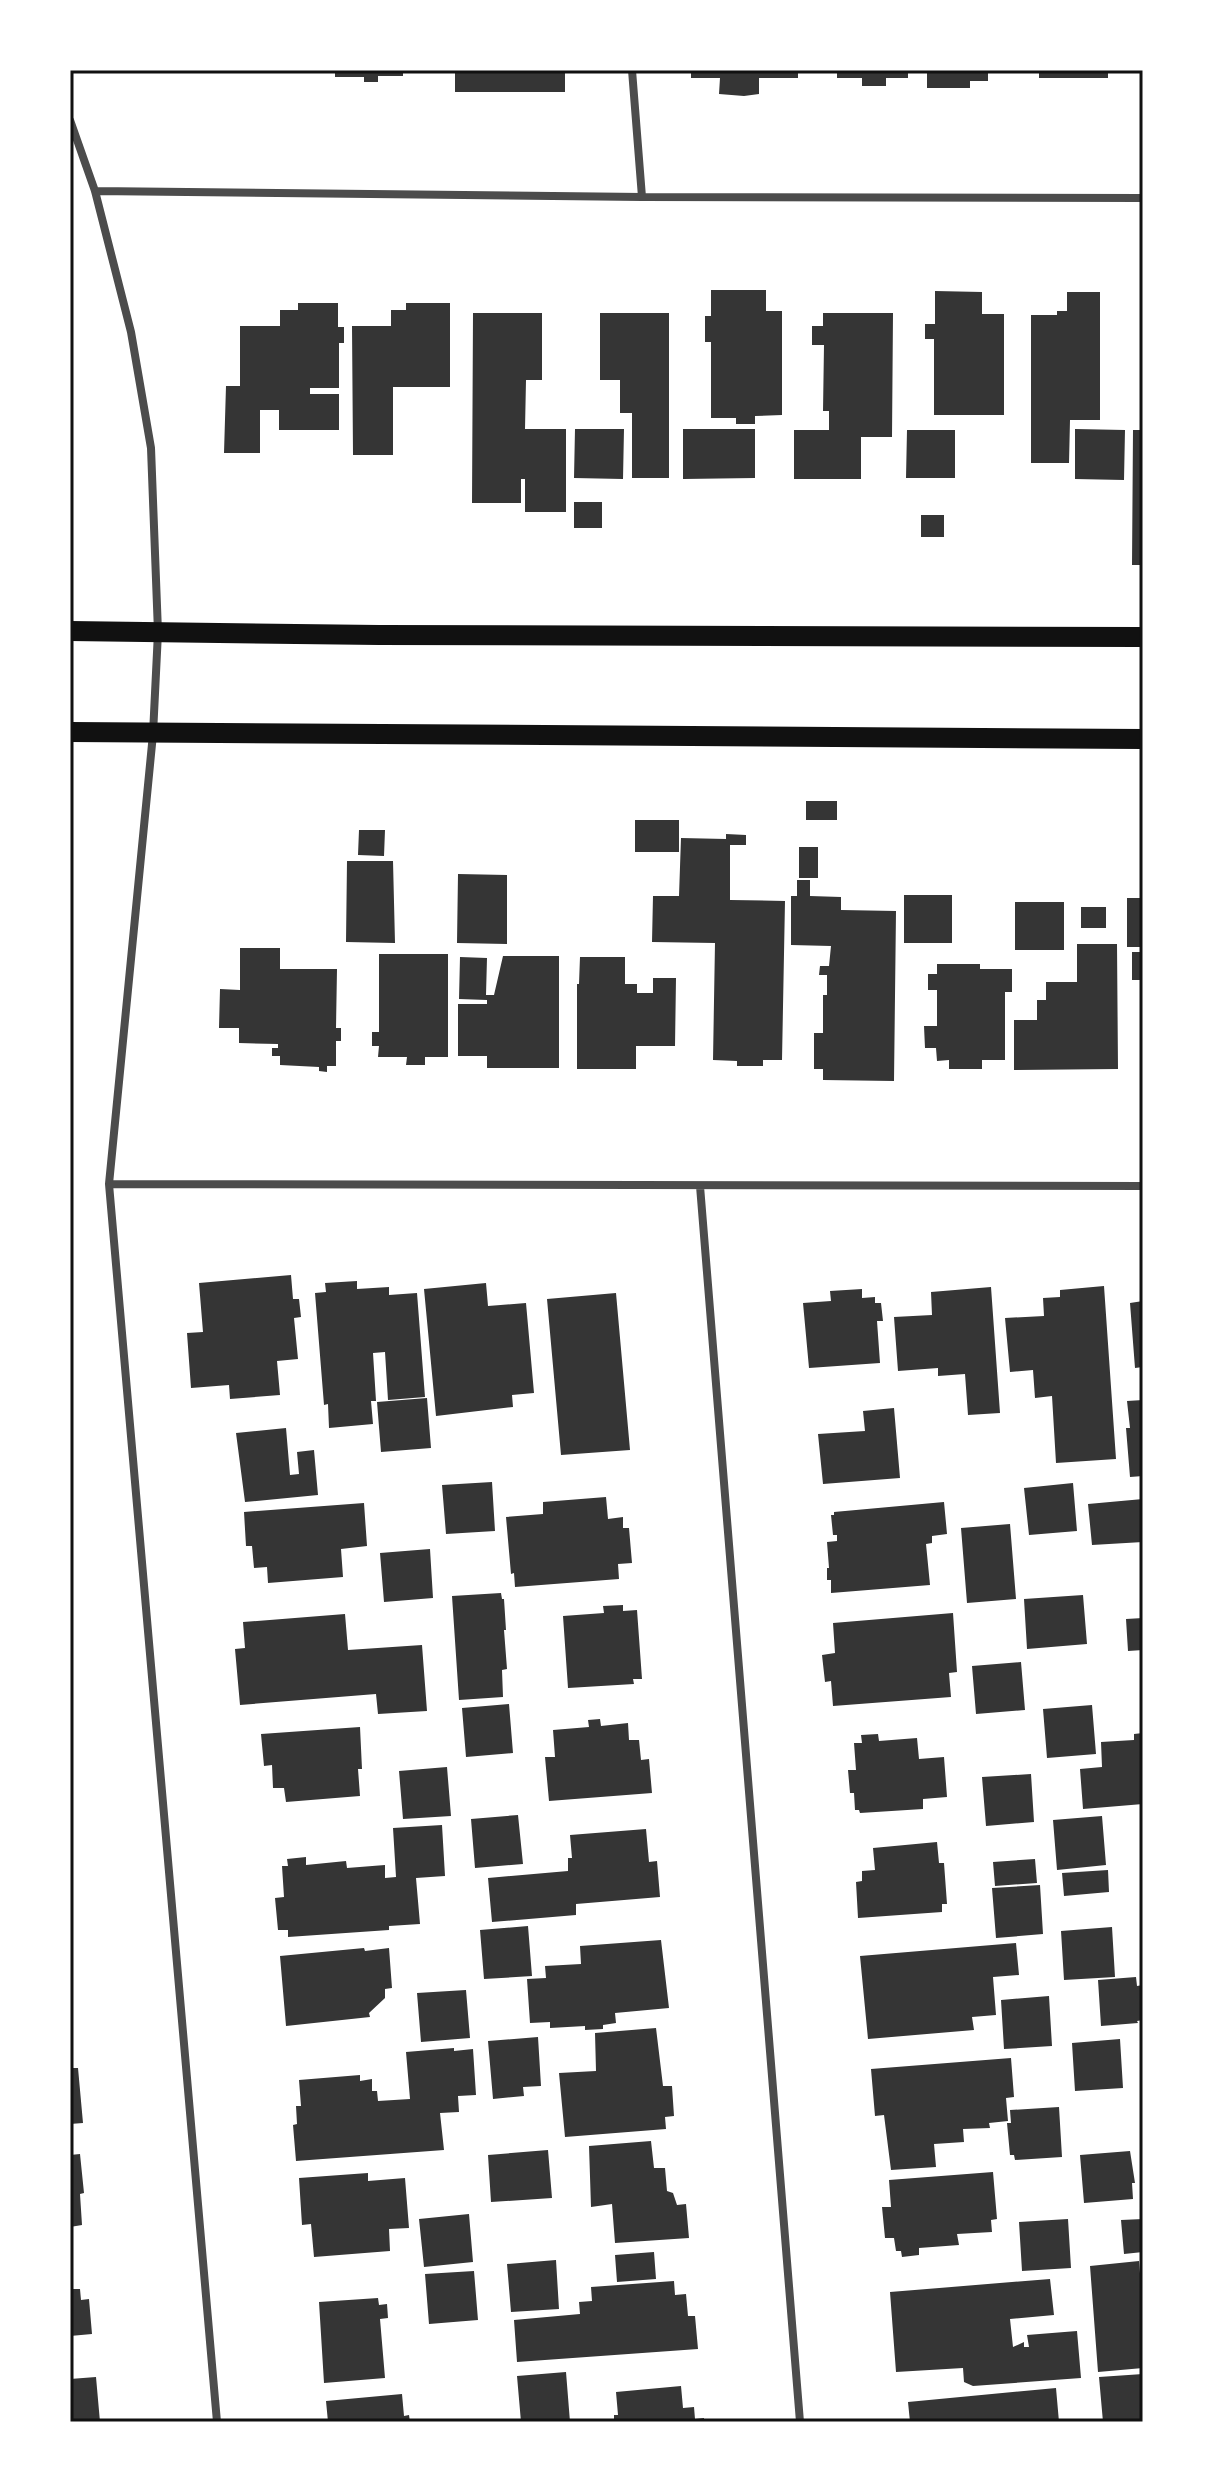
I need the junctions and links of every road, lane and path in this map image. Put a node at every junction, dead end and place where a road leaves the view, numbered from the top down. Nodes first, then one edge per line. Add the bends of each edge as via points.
1 (632, 70) edge
2 (70, 120) edge
3 (95, 191) junction
4 (642, 197) junction
5 (1143, 198) edge
6 (70, 631) edge
7 (158, 632) junction
8 (1143, 637) edge
9 (70, 732) edge
10 (153, 734) junction
11 (1143, 739) edge
12 (109, 1184) junction
13 (700, 1186) junction
14 (1143, 1186) edge
15 (217, 2422) edge
16 (800, 2422) edge

1 - 4 street
2 - 3 street
3 - 4 street
3 - 7 street via 131,332 151,448
4 - 5 street
6 - 7 main road
7 - 8 main road
7 - 10 street
9 - 10 main road
10 - 11 main road
10 - 12 street
12 - 13 street
12 - 15 street
13 - 14 street
13 - 16 street

